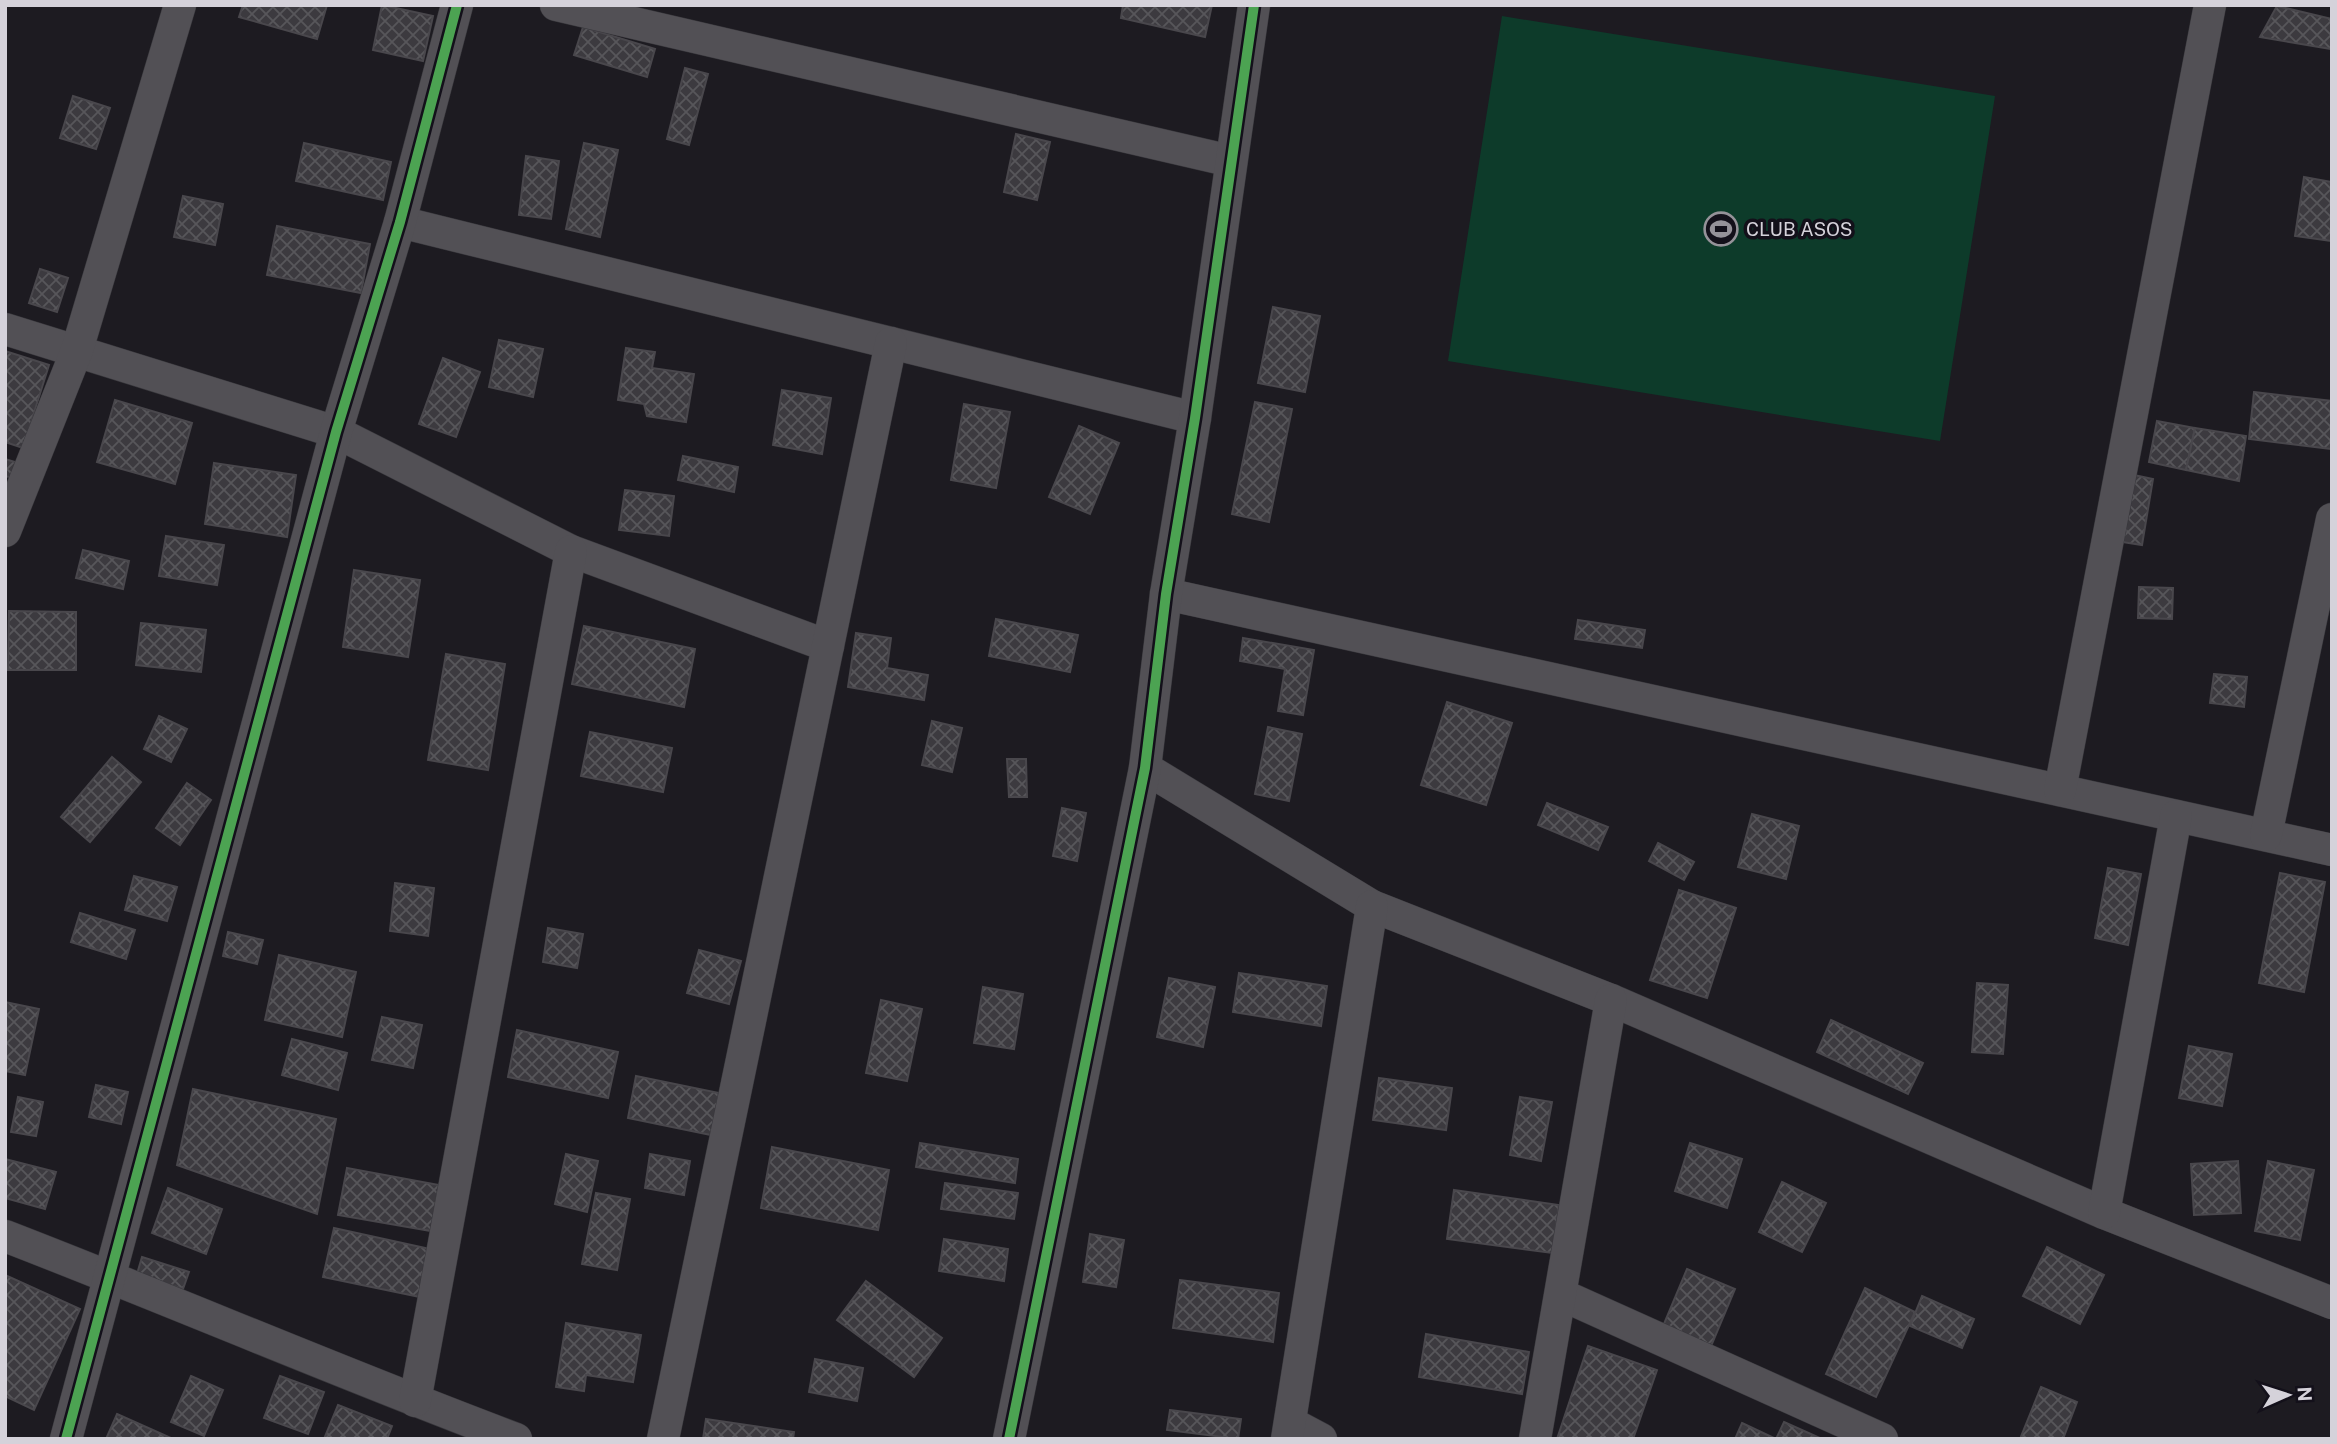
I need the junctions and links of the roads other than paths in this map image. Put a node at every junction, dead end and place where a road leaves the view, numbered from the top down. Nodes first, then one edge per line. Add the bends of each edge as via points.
1 (180, 5) edge
2 (457, 5) edge
3 (556, 5) edge
4 (1254, 5) edge
5 (2210, 5) edge
6 (1231, 162) junction
7 (400, 222) junction
8 (5, 329) edge
9 (891, 343) junction
10 (77, 350) junction
11 (1195, 418) junction
12 (336, 432) junction
13 (2332, 519) edge
14 (5, 530) edge
15 (571, 551) junction
16 (1166, 594) junction
17 (828, 646) junction
18 (1145, 768) junction
19 (2060, 790) junction
20 (2176, 816) junction
21 (2266, 835) junction
22 (2332, 850) edge
23 (1372, 906) junction
24 (1611, 1000) junction
25 (2104, 1213) junction
26 (5, 1236) edge
27 (111, 1277) junction
28 (1562, 1294) junction
29 (2332, 1303) edge
30 (415, 1401) junction
31 (1289, 1431) edge
32 (66, 1439) edge
33 (516, 1439) edge
34 (663, 1439) edge
35 (1009, 1439) edge
36 (1321, 1439) edge
37 (1535, 1439) edge
38 (1882, 1439) edge

1 - 10 street
2 - 7 street
3 - 6 street
4 - 6 street
5 - 19 street
6 - 11 street
7 - 9 street
7 - 12 street
8 - 10 street
9 - 11 street
9 - 17 street
10 - 12 street
10 - 14 street
11 - 16 street
12 - 15 street
12 - 27 street
13 - 21 street
15 - 17 street
15 - 30 street
16 - 18 street
16 - 19 street
17 - 34 street
18 - 23 street
18 - 35 street
19 - 20 street
20 - 21 street
20 - 25 street
21 - 22 street
23 - 24 street
23 - 31 street
24 - 25 street
24 - 28 street
25 - 29 street
26 - 27 street
27 - 30 street
27 - 32 street
28 - 37 street
28 - 38 street
30 - 33 street
31 - 36 street

